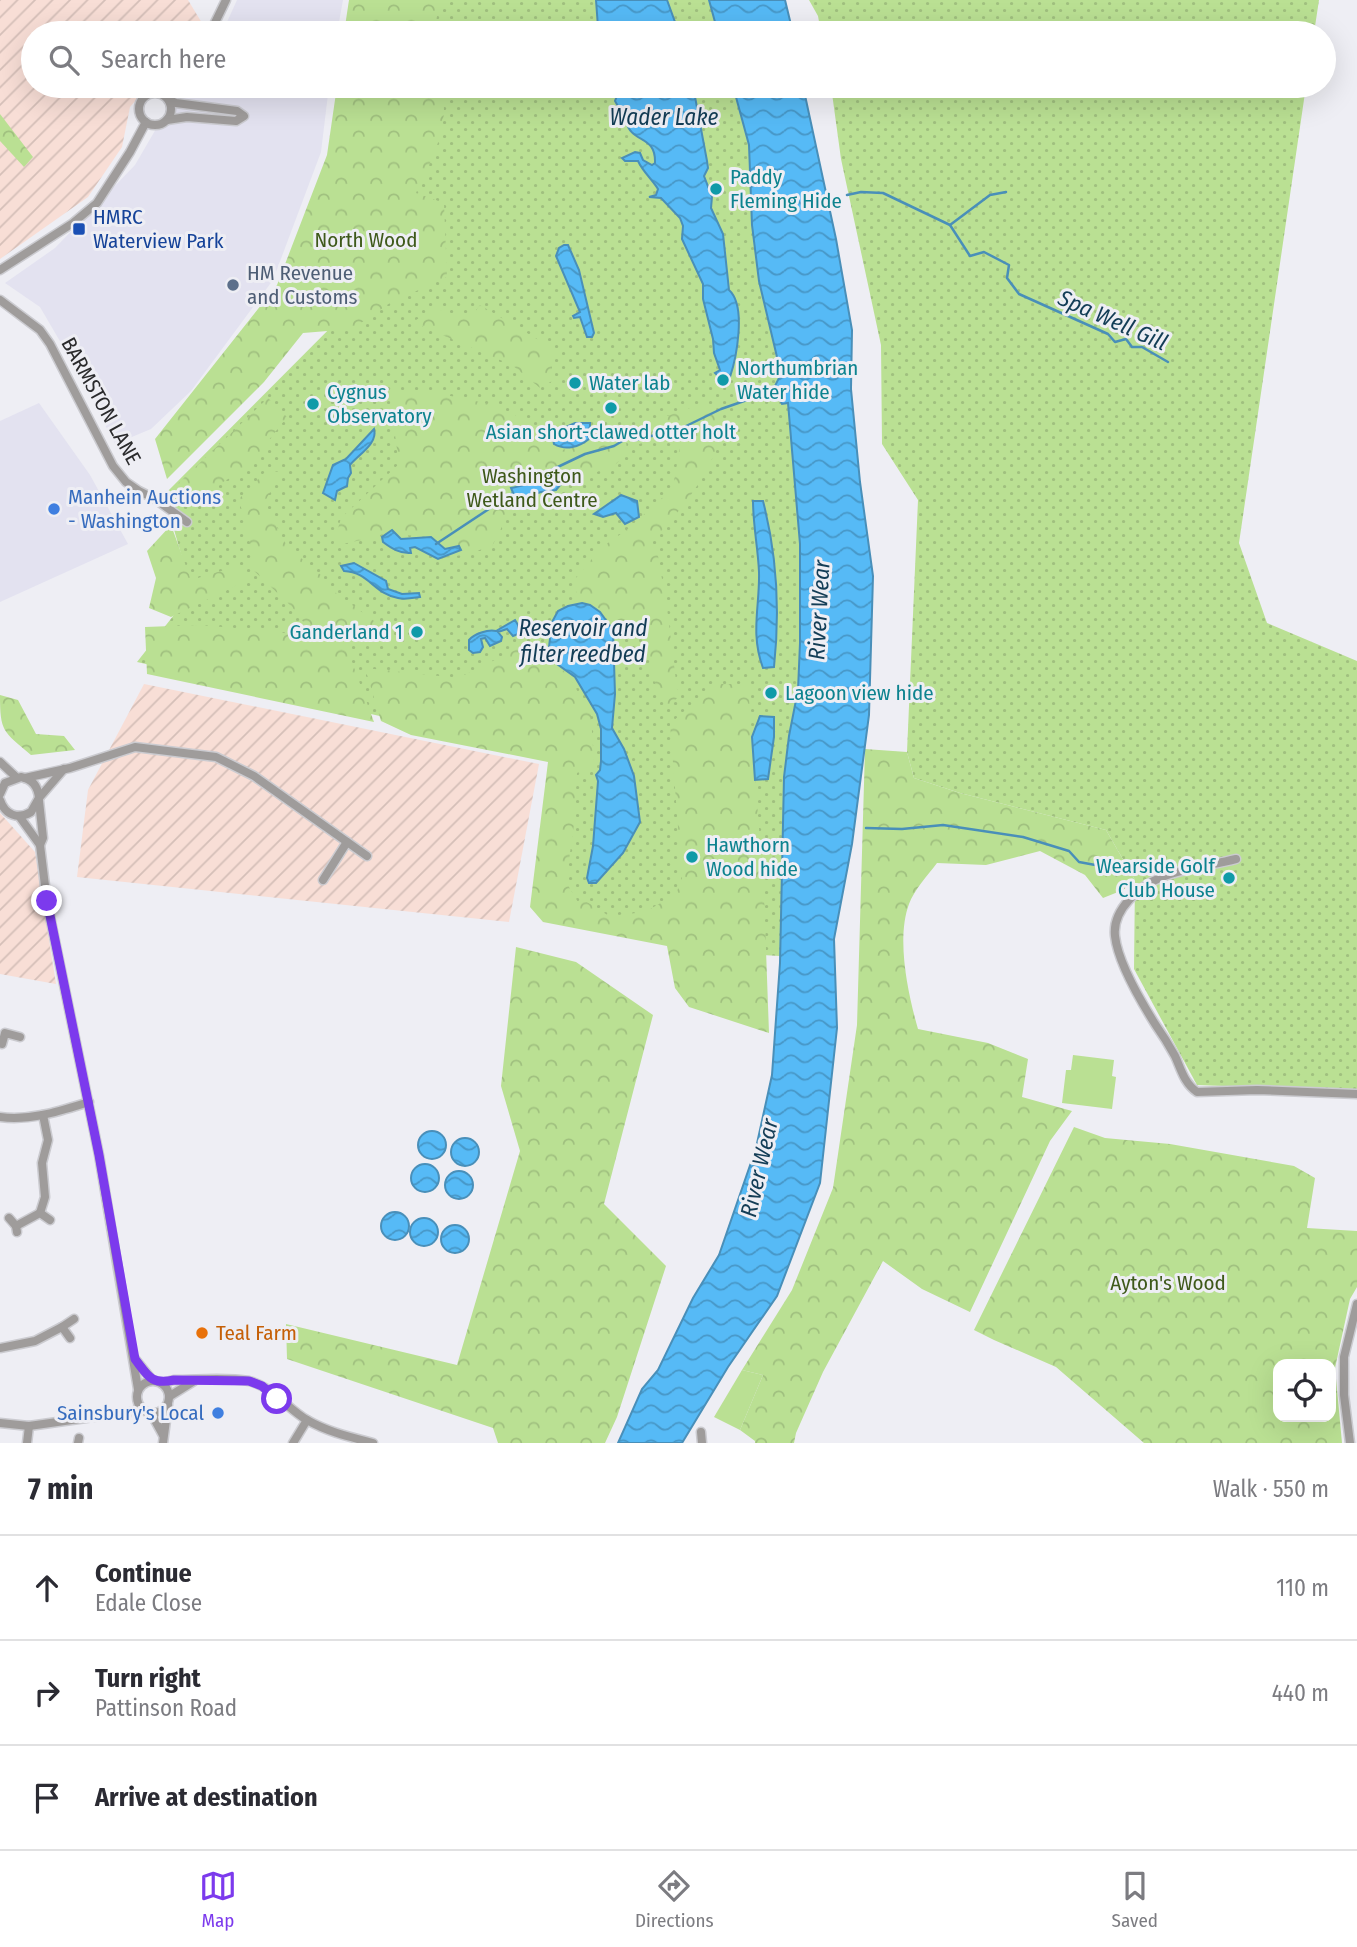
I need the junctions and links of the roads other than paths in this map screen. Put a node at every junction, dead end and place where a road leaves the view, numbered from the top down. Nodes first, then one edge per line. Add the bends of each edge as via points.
1 (226, 0) edge
2 (216, 21) edge
3 (144, 98) edge
4 (169, 100) joint
5 (167, 120) junction
6 (146, 122) junction
7 (0, 270) edge
8 (0, 300) edge
9 (187, 522) dead end
10 (0, 762) edge
11 (64, 769) junction
12 (20, 777) junction
13 (0, 794) edge
14 (39, 799) junction
15 (0, 800) edge
16 (15, 816) junction
17 (0, 819) edge
18 (348, 842) junction
19 (40, 845) junction
20 (367, 856) dead end
21 (1236, 859) dead end
22 (323, 880) dead end
23 (2, 1032) edge
24 (20, 1037) dead end
25 (2, 1044) dead end
26 (1357, 1094) edge
27 (89, 1102) junction
28 (43, 1115) junction
29 (0, 1117) edge
30 (40, 1213) junction
31 (9, 1218) dead end
32 (50, 1220) dead end
33 (1357, 1304) edge
34 (74, 1319) dead end
35 (62, 1327) junction
36 (70, 1338) dead end
37 (0, 1348) edge
38 (135, 1359) junction
39 (152, 1380) junction
40 (197, 1380) junction
41 (162, 1383) junction
42 (137, 1393) junction
43 (169, 1401) junction
44 (147, 1411) junction
45 (116, 1413) junction
46 (307, 1420) junction
47 (0, 1423) edge
48 (29, 1426) junction
49 (701, 1432) dead end
50 (163, 1439) edge
51 (27, 1443) edge
52 (293, 1443) edge
53 (373, 1443) edge
54 (702, 1443) edge
55 (1350, 1443) edge

1 - 2 street
3 - 6 street via 139,109
4 - 5 street via 172,110
4 - 5 street via 244,116 236,121
5 - 6 street via 155,125
6 - 7 street via 97,203
8 - 9 street, BARMSTON LANE via 40,330 50,344 113,467 126,482
10 - 12 street
11 - 12 street
11 - 14 street
11 - 18 street via 135,747 216,757 254,776
12 - 13 street via 5,783
12 - 14 street via 36,785
14 - 16 street via 32,812
14 - 19 street
15 - 16 street
16 - 17 street
16 - 19 street
18 - 20 street
18 - 22 street
19 - 27 street via 47,901
21 - 26 street via 1164,876 1127,902 1114,934 1144,1006 1194,1090
23 - 24 street
23 - 25 street
27 - 28 street
27 - 38 street
28 - 29 street
28 - 30 street via 48,1140
30 - 31 street via 17,1229
30 - 32 street
33 - 55 street via 1344,1357
34 - 35 street
35 - 36 street
35 - 37 street via 35,1341
38 - 39 street
38 - 42 street
39 - 41 street
39 - 42 street
40 - 41 street
40 - 43 street
40 - 46 street via 249,1381
41 - 43 street
42 - 44 street
42 - 45 street
43 - 44 street via 160,1412
43 - 50 street
44 - 45 street
44 - 50 street
45 - 48 street
46 - 52 street
46 - 53 street via 330,1432
47 - 48 street
48 - 51 street
49 - 54 street

